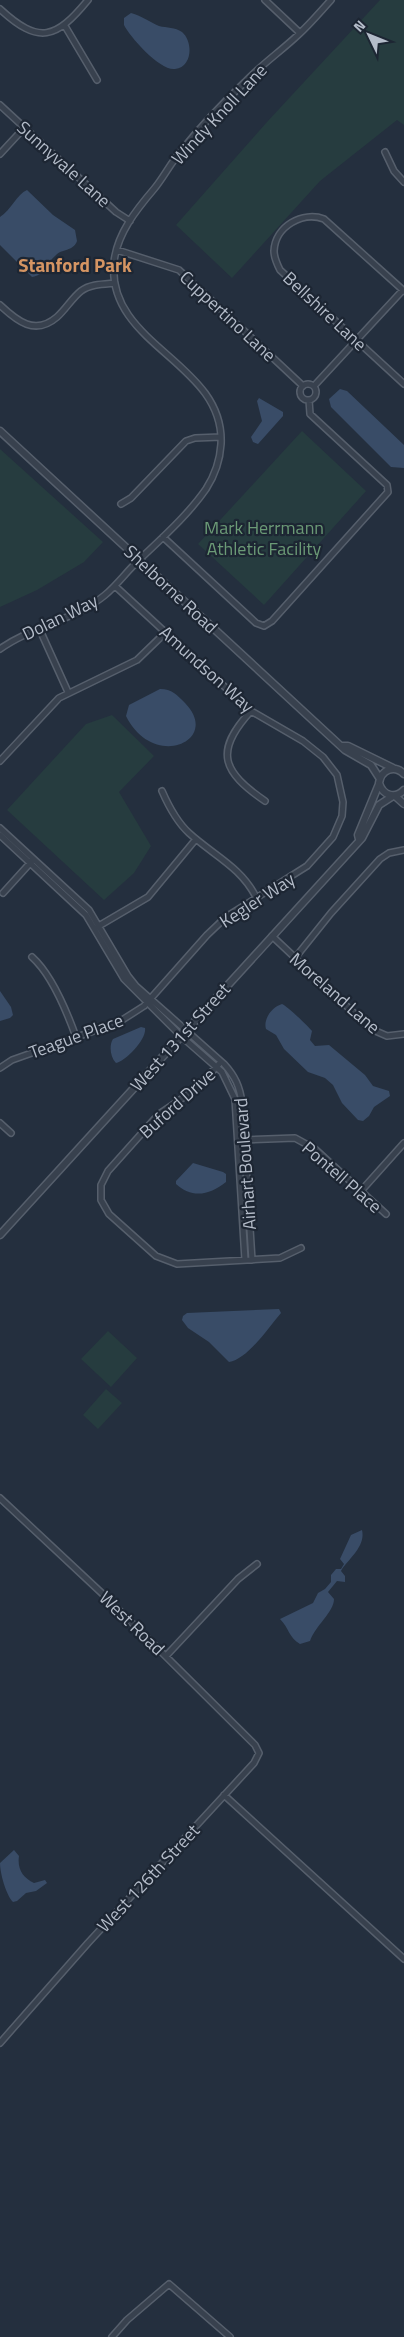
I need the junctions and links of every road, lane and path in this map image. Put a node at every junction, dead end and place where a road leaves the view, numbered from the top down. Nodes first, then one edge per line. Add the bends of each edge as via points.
1 (88, 0) edge
2 (265, 0) edge
3 (331, 0) edge
4 (0, 9) edge
5 (64, 26) junction
6 (300, 33) junction
7 (97, 80) dead end
8 (0, 105) edge
9 (24, 128) junction
10 (385, 152) dead end
11 (0, 154) edge
12 (404, 182) edge
13 (130, 221) junction
14 (117, 250) junction
15 (115, 283) junction
16 (403, 291) edge
17 (0, 305) edge
18 (356, 341) junction
19 (404, 384) edge
20 (303, 386) junction
21 (314, 386) junction
22 (309, 400) junction
23 (0, 431) edge
24 (221, 437) junction
25 (121, 504) dead end
26 (163, 537) junction
27 (139, 560) junction
28 (115, 586) junction
29 (39, 628) junction
30 (166, 632) junction
31 (0, 649) edge
32 (68, 692) junction
33 (250, 711) junction
34 (342, 746) junction
35 (0, 761) edge
36 (400, 770) edge
37 (380, 781) junction
38 (342, 789) joint
39 (404, 790) edge
40 (162, 791) dead end
41 (394, 796) junction
42 (265, 801) dead end
43 (404, 804) edge
44 (0, 828) edge
45 (0, 835) edge
46 (196, 839) junction
47 (359, 839) junction
48 (404, 850) edge
49 (32, 861) junction
50 (4, 893) dead end
51 (256, 897) junction
52 (97, 927) junction
53 (272, 936) junction
54 (32, 957) dead end
55 (295, 958) junction
56 (149, 1001) junction
57 (183, 1033) junction
58 (404, 1034) edge
59 (76, 1037) junction
60 (219, 1064) junction
61 (0, 1068) edge
62 (0, 1123) edge
63 (11, 1134) dead end
64 (238, 1140) junction
65 (245, 1140) junction
66 (404, 1143) edge
67 (361, 1191) junction
68 (386, 1214) dead end
69 (0, 1235) edge
70 (300, 1248) dead end
71 (245, 1260) junction
72 (252, 1260) junction
73 (0, 1498) edge
74 (257, 1564) dead end
75 (166, 1656) junction
76 (259, 1753) joint
77 (224, 1795) junction
78 (404, 1959) edge
79 (0, 2043) edge
80 (112, 2337) edge
81 (230, 2337) edge

1 - 5 street
2 - 6 street
3 - 6 street, Windy Knoll Lane
4 - 5 street via 19,26 31,31 45,33
5 - 7 street
6 - 13 street, Windy Knoll Lane via 246,80 181,151
8 - 9 street, Sunnyvale Lane
9 - 11 street
9 - 13 street, Sunnyvale Lane
10 - 12 street via 394,171
13 - 14 street, Windy Knoll Lane
14 - 15 street, Windy Knoll Lane
14 - 20 street, Cuppertino Lane via 179,270
15 - 17 street via 88,287 57,317 43,324 17,321
15 - 24 street, Windy Knoll Lane via 129,319 206,395 216,413
16 - 18 street
16 - 18 street, Bellshire Lane via 324,219 309,215 286,228 279,236 274,251 280,270
18 - 19 street, Bellshire Lane
18 - 21 street
20 - 21 street
20 - 22 street via 300,396
21 - 22 street via 316,394
22 - 26 street via 310,414 388,488 386,497 272,622 264,626 256,623
23 - 27 street, Shelborne Road
24 - 25 street via 186,441 131,498
24 - 26 street, Windy Knoll Lane via 218,466 205,491
26 - 27 street, Windy Knoll Lane
27 - 28 street, Dolan Way
27 - 34 street, Shelborne Road
28 - 29 street, Dolan Way via 93,604
28 - 30 street, Amundson Way
29 - 31 street, Dolan Way
29 - 32 street
30 - 32 street via 137,660
30 - 33 street, Amundson Way
32 - 35 street
33 - 38 street, Amundson Way via 310,745 333,769
33 - 42 street via 233,731 228,758 239,781
34 - 36 street, Shelborne Road
34 - 37 street, Shelborne Road via 373,767
36 - 37 street via 384,772
37 - 41 street, Shelborne Road via 385,793
37 - 47 street, West 131st Street
38 - 51 street, Kegler Way via 342,816 328,844 308,866
39 - 41 street, West 131st Street
40 - 46 street via 177,818
41 - 43 street
41 - 47 street, West 131st Street via 381,802
44 - 49 street
45 - 49 street
46 - 51 street via 242,874
46 - 52 street via 148,897
47 - 53 street, West 131st Street
48 - 55 street via 380,859
49 - 50 street
49 - 52 street, Airhart Boulevard via 84,904
51 - 56 street, Kegler Way via 218,924
52 - 56 street, Airhart Boulevard via 124,979
53 - 55 street, Moreland Lane
53 - 57 street, West 131st Street
54 - 59 street via 44,972
55 - 58 street, Moreland Lane via 372,1029 387,1036
56 - 57 street, Airhart Boulevard
56 - 59 street, Teague Place via 125,1020
57 - 60 street, Airhart Boulevard
57 - 69 street, West 131st Street
59 - 61 street, Teague Place via 12,1060
60 - 64 street, Airhart Boulevard via 233,1091
60 - 65 street, Airhart Boulevard via 234,1076 241,1092
60 - 71 street, Buford Drive via 196,1089 159,1114 108,1171 100,1184 100,1192 103,1207 109,1214 162,1260 177,1264
62 - 63 street
64 - 65 street, Pontell Place
64 - 71 street, Airhart Boulevard
65 - 67 street, Pontell Place via 302,1140
65 - 72 street, Airhart Boulevard
66 - 67 street
67 - 68 street, Pontell Place
70 - 72 street via 280,1258
71 - 72 street
73 - 75 street, West Road
74 - 75 street via 238,1579
75 - 76 street, West Road via 254,1744
76 - 77 street, West 126th Street via 254,1763
77 - 78 street
77 - 79 street, West 126th Street
80 - 81 street via 169,2284

